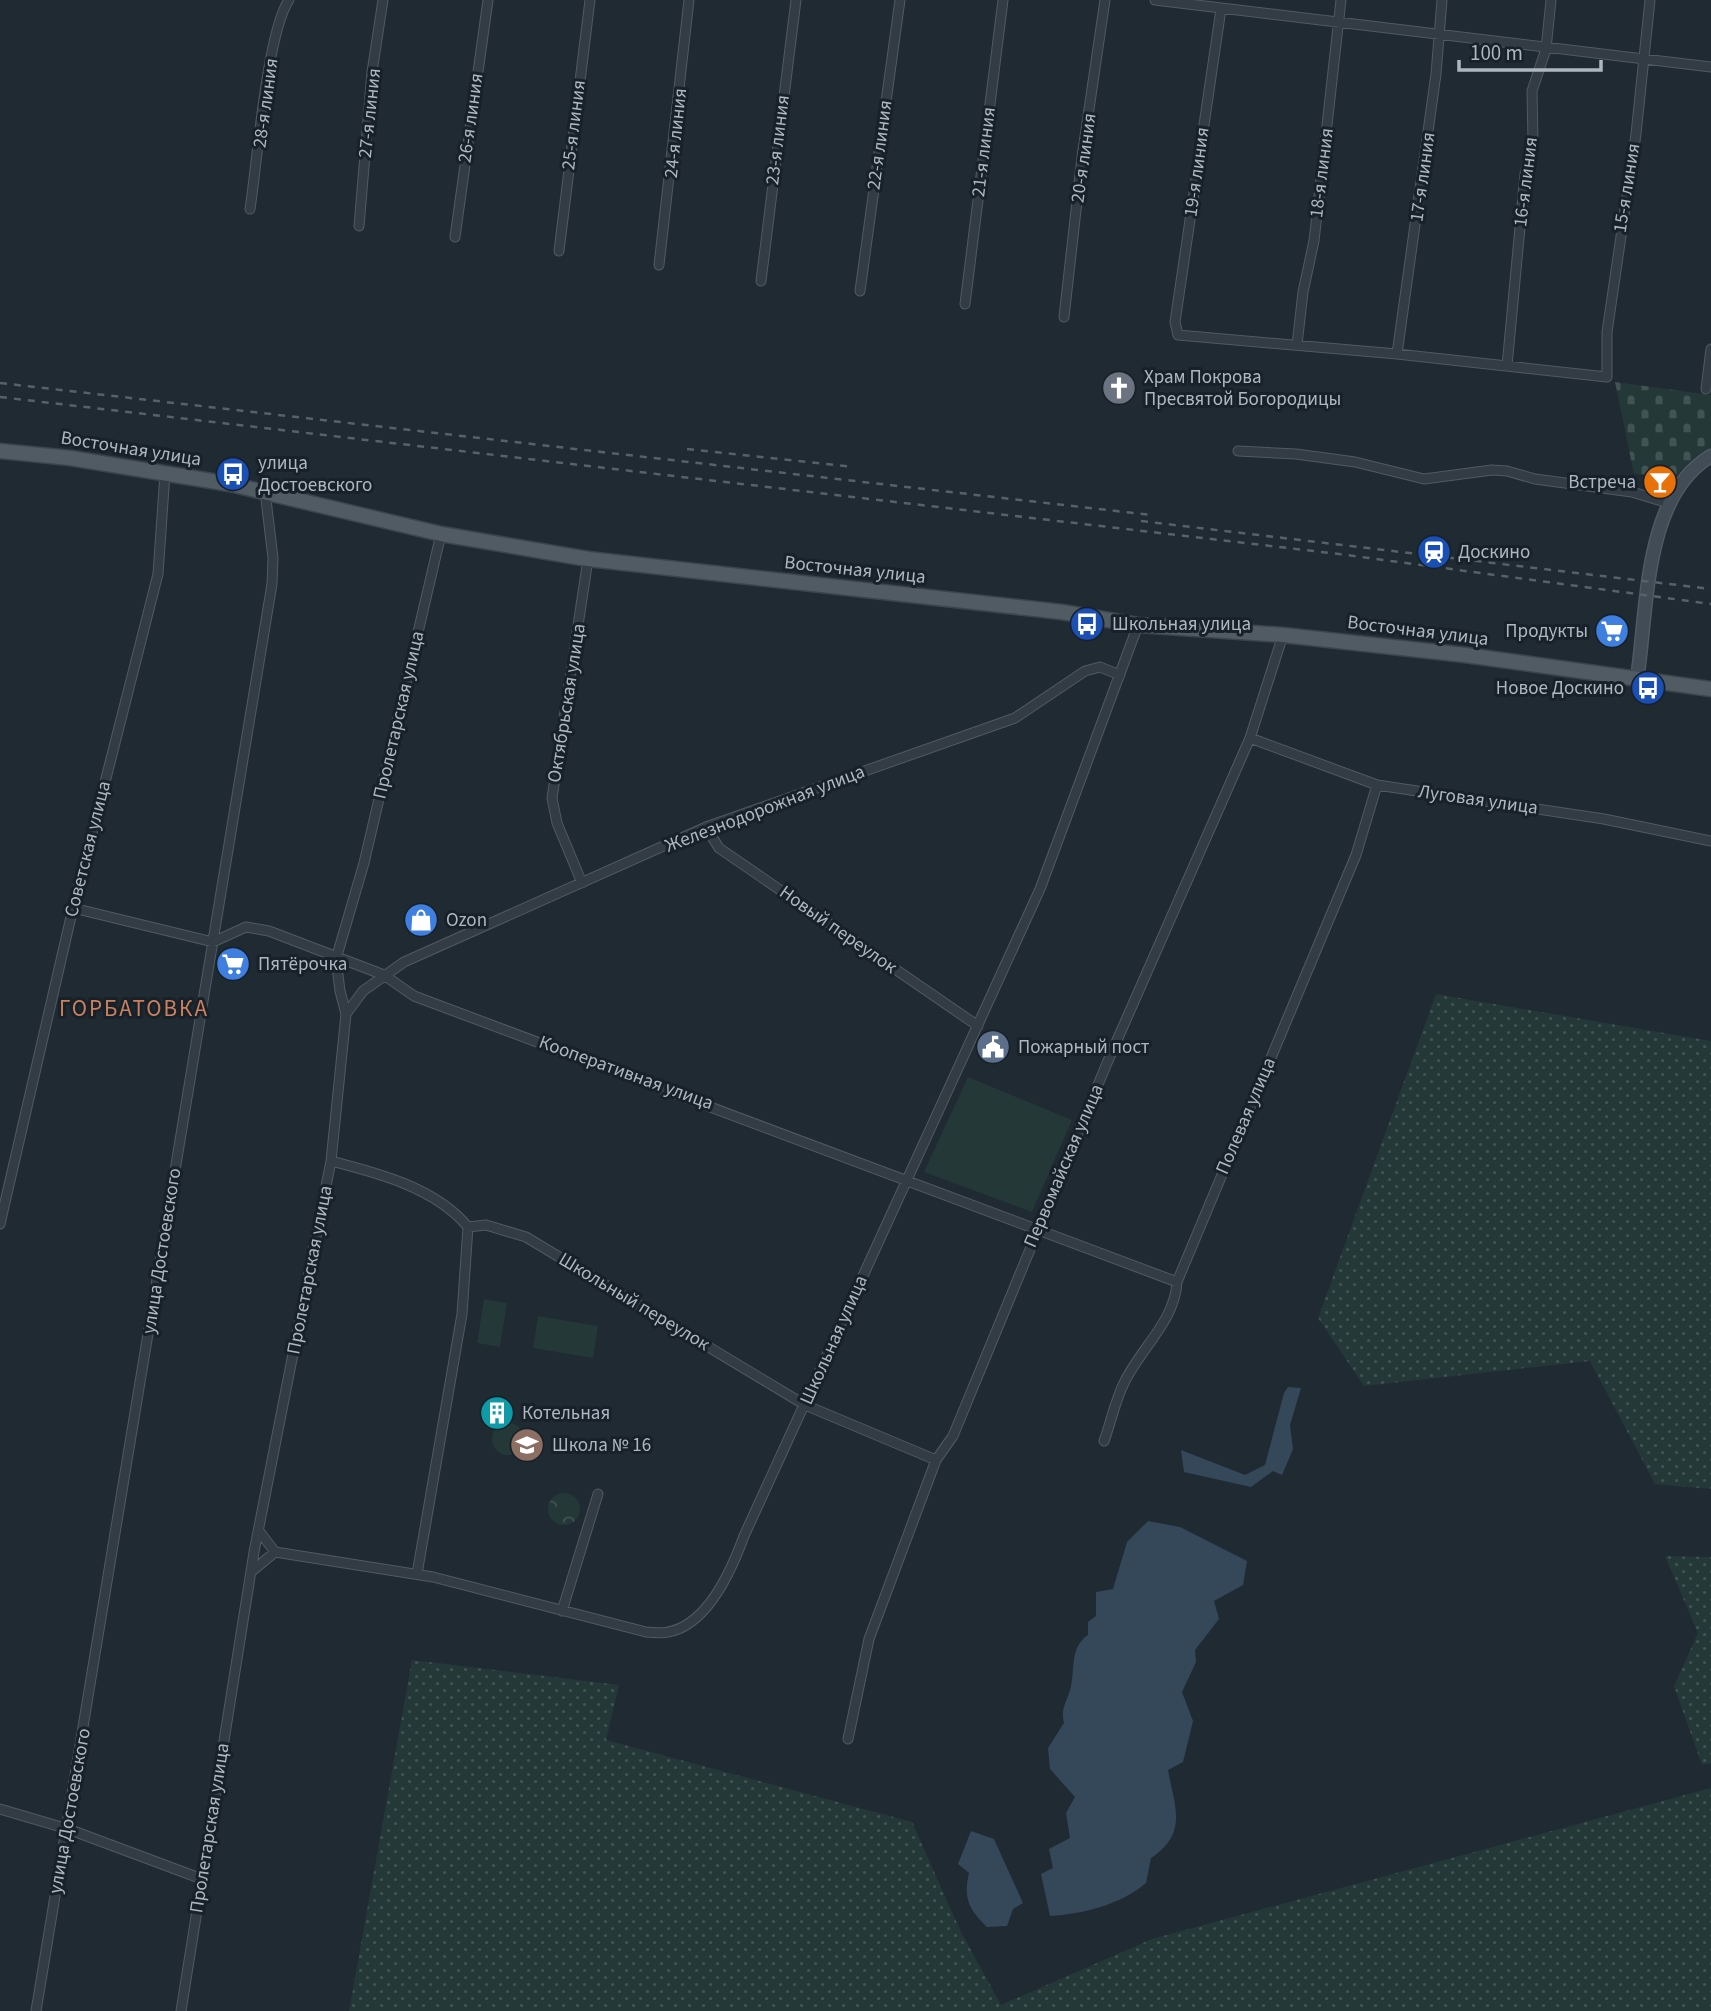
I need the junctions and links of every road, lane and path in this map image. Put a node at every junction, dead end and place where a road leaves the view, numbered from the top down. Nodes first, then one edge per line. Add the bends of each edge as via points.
1 (289, 0) edge
2 (383, 0) edge
3 (488, 0) edge
4 (590, 0) edge
5 (689, 0) edge
6 (796, 0) edge
7 (900, 0) edge
8 (1003, 0) edge
9 (1105, 0) edge
10 (1155, 0) edge
11 (1341, 0) edge
12 (1442, 0) edge
13 (1551, 0) edge
14 (1650, 0) edge
15 (1227, 6) edge
16 (1339, 22) junction
17 (1437, 33) junction
18 (1546, 49) junction
19 (1643, 57) junction
20 (1711, 67) edge
21 (250, 209) dead end
22 (359, 226) dead end
23 (455, 237) dead end
24 (559, 251) dead end
25 (659, 265) dead end
26 (761, 281) dead end
27 (860, 291) dead end
28 (965, 304) dead end
29 (1064, 317) dead end
30 (1297, 345) junction
31 (1711, 348) edge
32 (1397, 354) junction
33 (1507, 366) junction
34 (1706, 389) dead end
35 (0, 451) edge
36 (1238, 451) dead end
37 (1711, 456) edge
38 (165, 472) junction
39 (265, 491) junction
40 (1668, 503) junction
41 (441, 534) junction
42 (589, 559) junction
43 (1138, 625) junction
44 (1283, 635) junction
45 (1120, 675) junction
46 (1637, 679) junction
47 (1711, 689) edge
48 (1251, 738) junction
49 (1377, 785) junction
50 (706, 827) junction
51 (1711, 841) edge
52 (582, 883) junction
53 (73, 908) junction
54 (213, 942) junction
55 (336, 959) junction
56 (384, 975) junction
57 (346, 1014) junction
58 (978, 1026) junction
59 (331, 1161) junction
60 (908, 1179) junction
61 (0, 1224) edge
62 (468, 1227) junction
63 (1037, 1230) junction
64 (1177, 1282) junction
65 (805, 1405) junction
66 (1104, 1441) dead end
67 (936, 1460) junction
68 (598, 1494) dead end
69 (259, 1531) junction
70 (275, 1552) junction
71 (251, 1572) junction
72 (417, 1574) junction
73 (562, 1611) junction
74 (848, 1739) dead end
75 (0, 1809) edge
76 (68, 1829) junction
77 (202, 1879) junction
78 (36, 2011) edge
79 (181, 2011) edge

1 - 21 street, 28-я линия via 280,13
2 - 22 street, 27-я линия
3 - 23 street, 26-я линия
4 - 24 street, 25-я линия
5 - 25 street, 24-я линия
6 - 26 street, 23-я линия
7 - 27 street, 22-я линия
8 - 28 street, 21-я линия
9 - 29 street, 20-я линия
10 - 15 street
11 - 16 street, 18-я линия
12 - 17 street, 17-я линия
13 - 18 street, 16-я линия
14 - 19 street, 15-я линия
15 - 16 street
15 - 30 street, 19-я линия via 1175,322 1178,335
16 - 17 street
16 - 30 street, 18-я линия
17 - 18 street
17 - 32 street, 17-я линия via 1436,74
18 - 19 street
18 - 33 street, 16-я линия via 1532,91 1533,140 1525,174
19 - 20 street
19 - 33 street, 15-я линия via 1607,332 1608,377
30 - 32 street
31 - 34 street
32 - 33 street
35 - 38 main road, Восточная улица
36 - 40 street via 1355,462 1424,479 1507,471 1632,492
37 - 40 street via 1688,472
38 - 39 main road, Восточная улица
38 - 53 street, Советская улица via 158,574
39 - 41 main road, Восточная улица
39 - 54 street, улица Достоевского via 272,584
40 - 46 street via 1654,559
41 - 42 main road, Восточная улица
41 - 55 street, Пролетарская улица via 364,863
42 - 43 main road, Восточная улица via 1062,612
42 - 52 street, Октябрьская улица via 552,798
43 - 44 main road, Восточная улица
43 - 45 street, Школьная улица
44 - 46 main road, Восточная улица
44 - 48 street, Первомайская улица
45 - 50 street, Железнодорожная улица via 1100,667 1085,671 1015,718
45 - 58 street, Школьная улица via 1040,889
46 - 47 main road, Восточная улица
48 - 49 street, Луговая улица
48 - 63 street, Первомайская улица
49 - 51 street, Луговая улица via 1604,819
49 - 64 street, Полевая улица via 1356,855
50 - 52 street, Железнодорожная улица
50 - 58 street, Новый переулок via 719,848
52 - 56 street, Железнодорожная улица
53 - 54 street
53 - 61 street, Советская улица
54 - 55 street, Кооперативная улица via 246,928 269,931
54 - 76 street, улица Достоевского
55 - 56 street, Кооперативная улица
55 - 57 street, Пролетарская улица
56 - 57 street, Железнодорожная улица via 363,990
56 - 60 street, Кооперативная улица via 414,996
57 - 59 street, Пролетарская улица
58 - 60 street, Школьная улица
59 - 62 street via 376,1172 428,1193
59 - 69 street, Пролетарская улица
60 - 63 street, Кооперативная улица
60 - 65 street, Школьная улица
62 - 65 street, Школьный переулок via 486,1225 526,1237
62 - 72 street via 462,1314
63 - 64 street, Кооперативная улица
63 - 67 street, Первомайская улица via 953,1436
64 - 66 street, Полевая улица via 1170,1312 1124,1383
65 - 67 street, Школьный переулок
65 - 73 street, Школьная улица via 732,1571 685,1626 646,1632
67 - 74 street, Первомайская улица via 869,1639
68 - 73 street
69 - 70 street
69 - 71 street, Пролетарская улица
70 - 71 street
70 - 72 street, Школьная улица
71 - 77 street, Пролетарская улица
72 - 73 street, Школьная улица
75 - 76 street
76 - 77 street
76 - 78 street, улица Достоевского
77 - 79 street, Пролетарская улица

